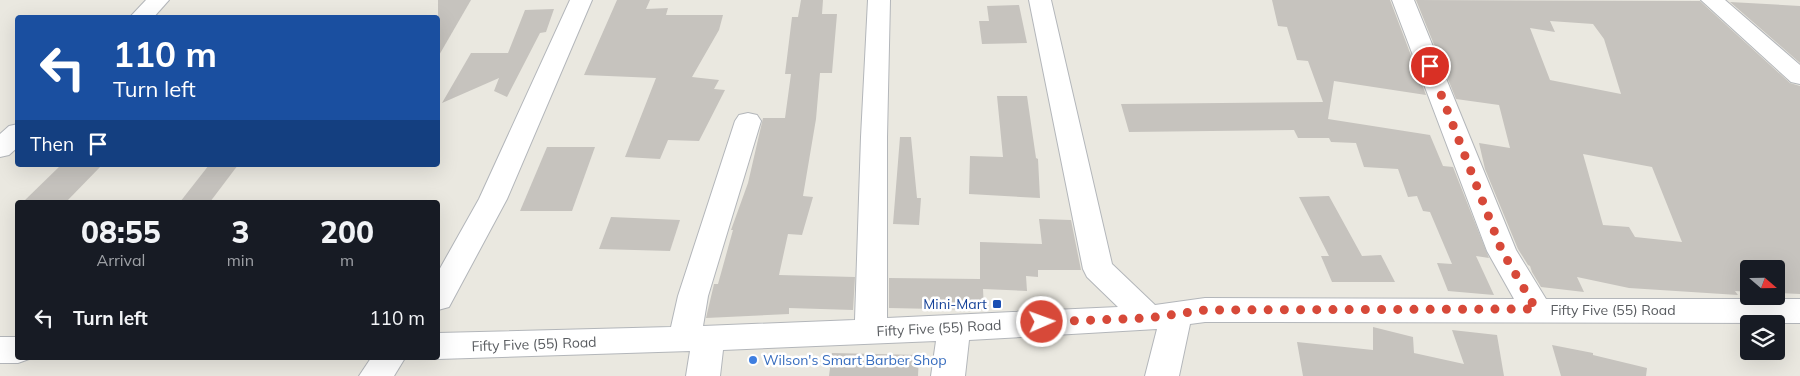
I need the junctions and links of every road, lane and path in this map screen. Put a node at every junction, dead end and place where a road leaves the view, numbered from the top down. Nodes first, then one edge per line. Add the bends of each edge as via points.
1 (158, 0) edge
2 (581, 0) edge
3 (879, 0) edge
4 (1040, 0) edge
5 (1403, 0) edge
6 (1712, 0) edge
7 (143, 15) edge
8 (1800, 76) edge
9 (748, 121) dead end
10 (15, 135) edge
11 (0, 149) edge
12 (440, 295) edge
13 (1536, 309) junction
14 (1800, 311) edge
15 (1162, 316) junction
16 (954, 328) junction
17 (871, 331) junction
18 (697, 339) junction
19 (440, 346) edge
20 (0, 350) edge
21 (15, 350) edge
22 (387, 360) edge
23 (376, 376) edge
24 (703, 376) edge
25 (948, 376) edge
26 (1162, 376) edge

1 - 7 street
2 - 12 street via 494,199
3 - 17 street
4 - 15 street via 1098,270
5 - 13 street via 1502,251
6 - 8 street
9 - 18 street via 696,287
10 - 11 street
13 - 14 street, Fifty Five (55) Road
13 - 15 street, Fifty Five (55) Road via 1205,310
15 - 16 street, Fifty Five (55) Road
15 - 26 street
16 - 17 street, Fifty Five (55) Road
16 - 25 street
17 - 18 street, Fifty Five (55) Road
18 - 19 street, Fifty Five (55) Road
18 - 24 street
20 - 21 street
22 - 23 street

